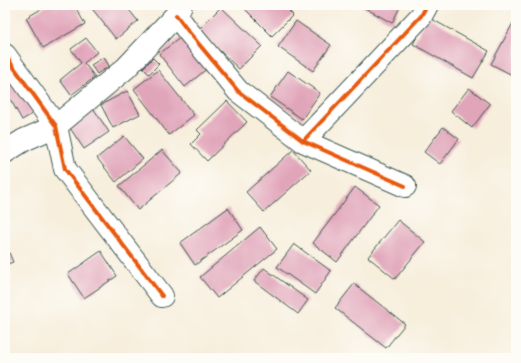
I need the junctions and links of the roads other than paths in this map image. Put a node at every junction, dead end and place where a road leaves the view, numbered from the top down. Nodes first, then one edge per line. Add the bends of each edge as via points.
1 (427, 5) edge
2 (179, 10) edge
3 (5, 54) edge
4 (56, 126) junction
5 (303, 141) junction
6 (5, 152) edge
7 (405, 186) dead end
8 (162, 296) dead end

1 - 5 street via 421,16
2 - 4 street via 126,68
2 - 5 street via 188,31 238,91
3 - 4 street
4 - 6 street via 24,140
4 - 8 street via 65,169
5 - 7 street

